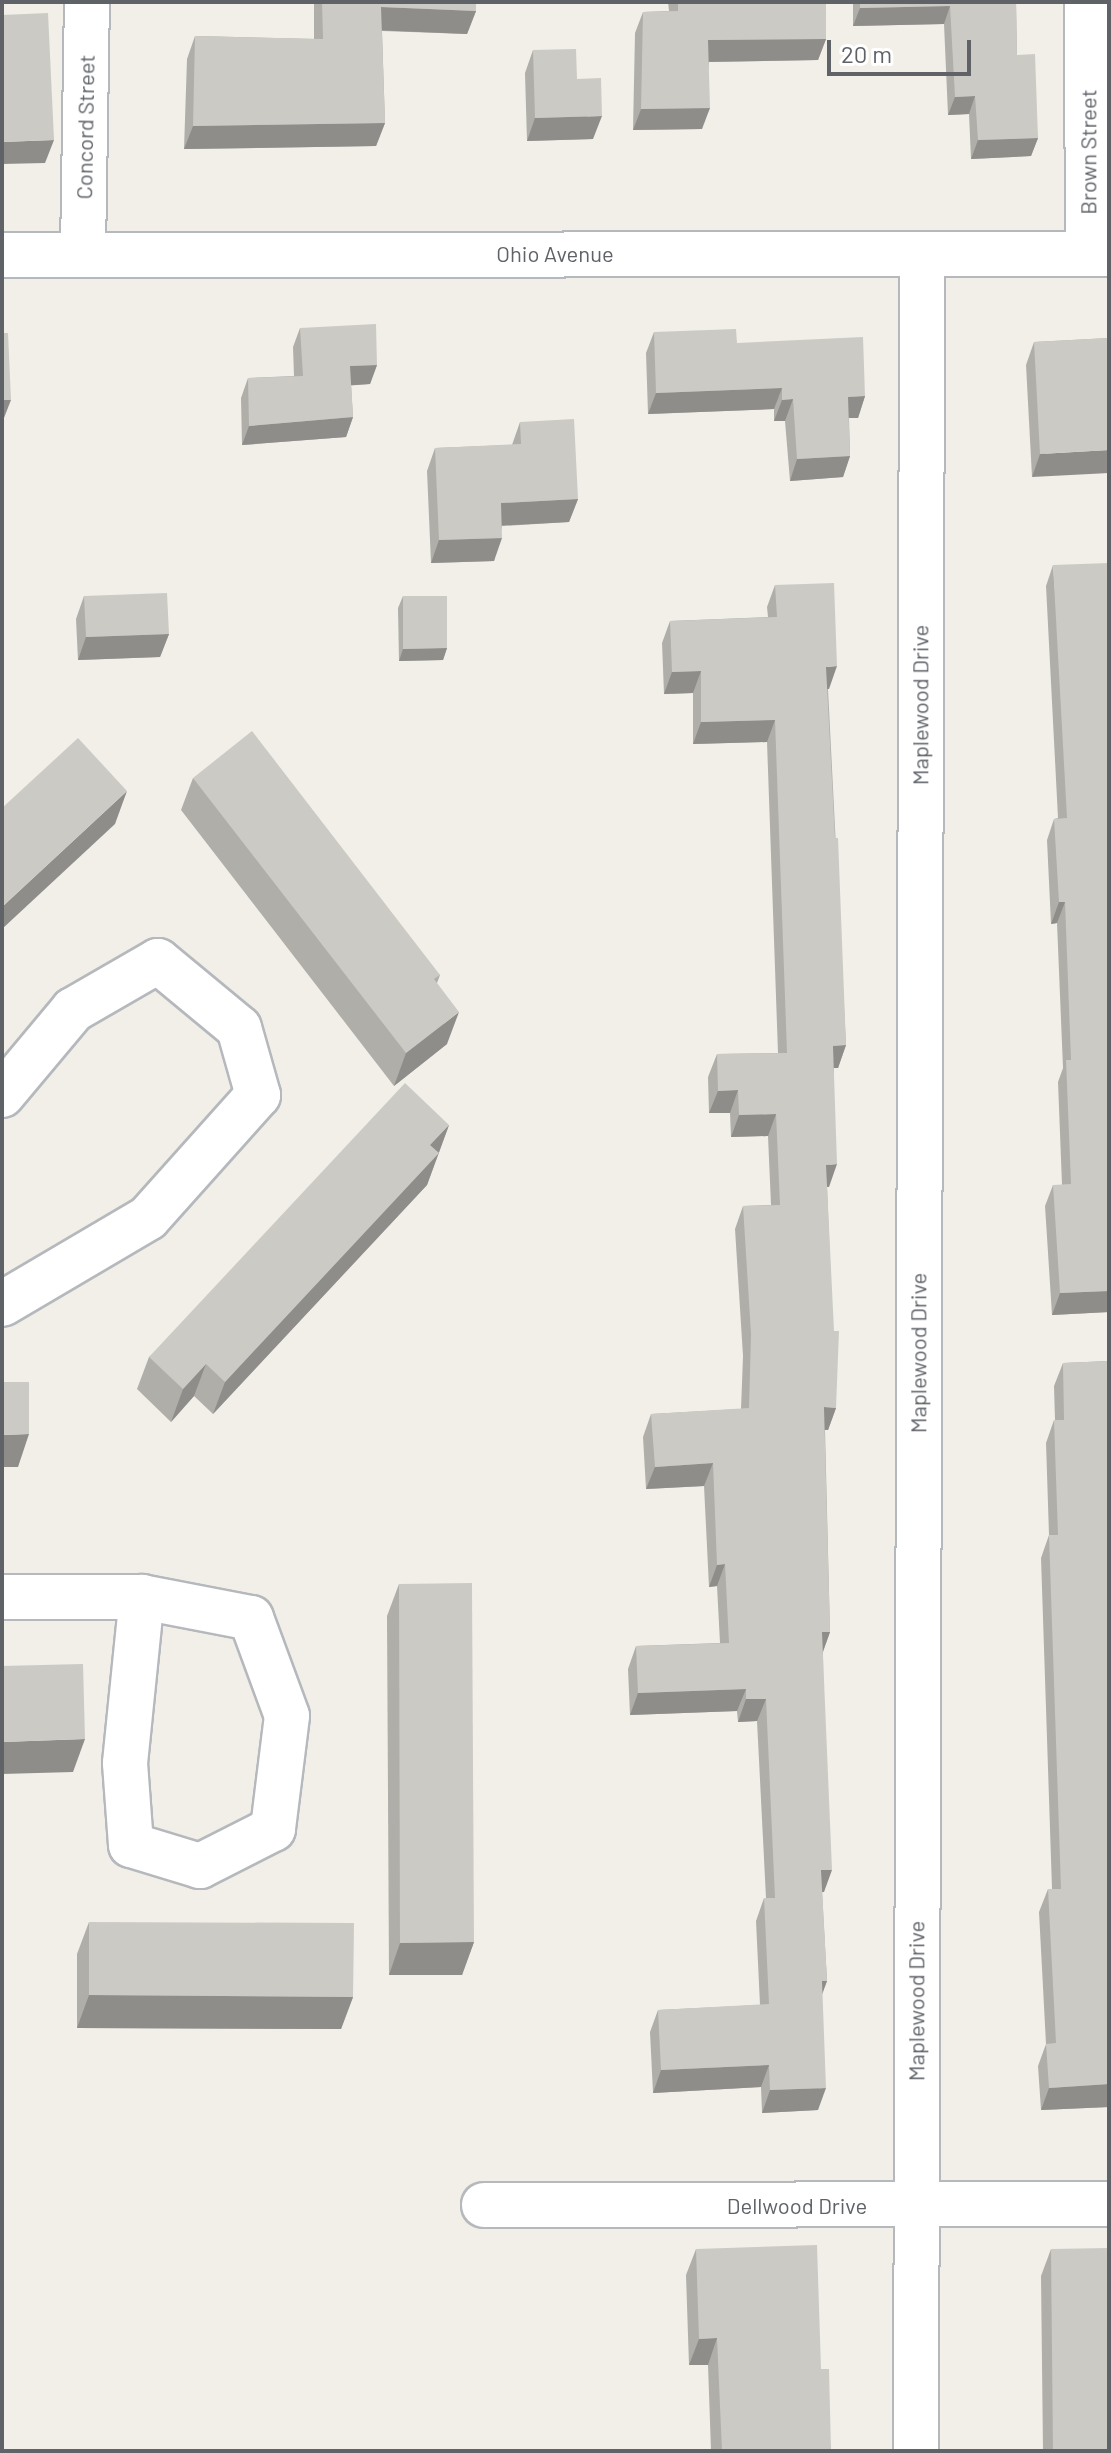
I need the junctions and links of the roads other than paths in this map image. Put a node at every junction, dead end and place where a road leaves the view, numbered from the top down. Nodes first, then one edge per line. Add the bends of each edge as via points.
1 (87, 2) edge
2 (1087, 2) edge
3 (83, 252) junction
4 (1099, 254) edge
5 (2, 255) edge
6 (922, 256) junction
7 (2, 1095) edge
8 (2, 1304) edge
9 (2, 1597) edge
10 (142, 1597) junction
11 (1109, 2204) edge
12 (484, 2205) dead end
13 (915, 2207) junction
14 (916, 2451) edge

1 - 3 street, Concord Street
2 - 4 street, Brown Street
3 - 5 street, Ohio Avenue
3 - 6 street, Ohio Avenue
4 - 6 street, Ohio Avenue
6 - 13 street, Maplewood Drive
7 - 8 street via 73,1010 158,961 239,1028 258,1095 148,1218
9 - 10 street
10 - 10 street via 251,1618 287,1716 273,1829 200,1866 131,1845 125,1763
11 - 13 street, Dellwood Drive
12 - 13 street, Dellwood Drive
13 - 14 street, Maplewood Drive

